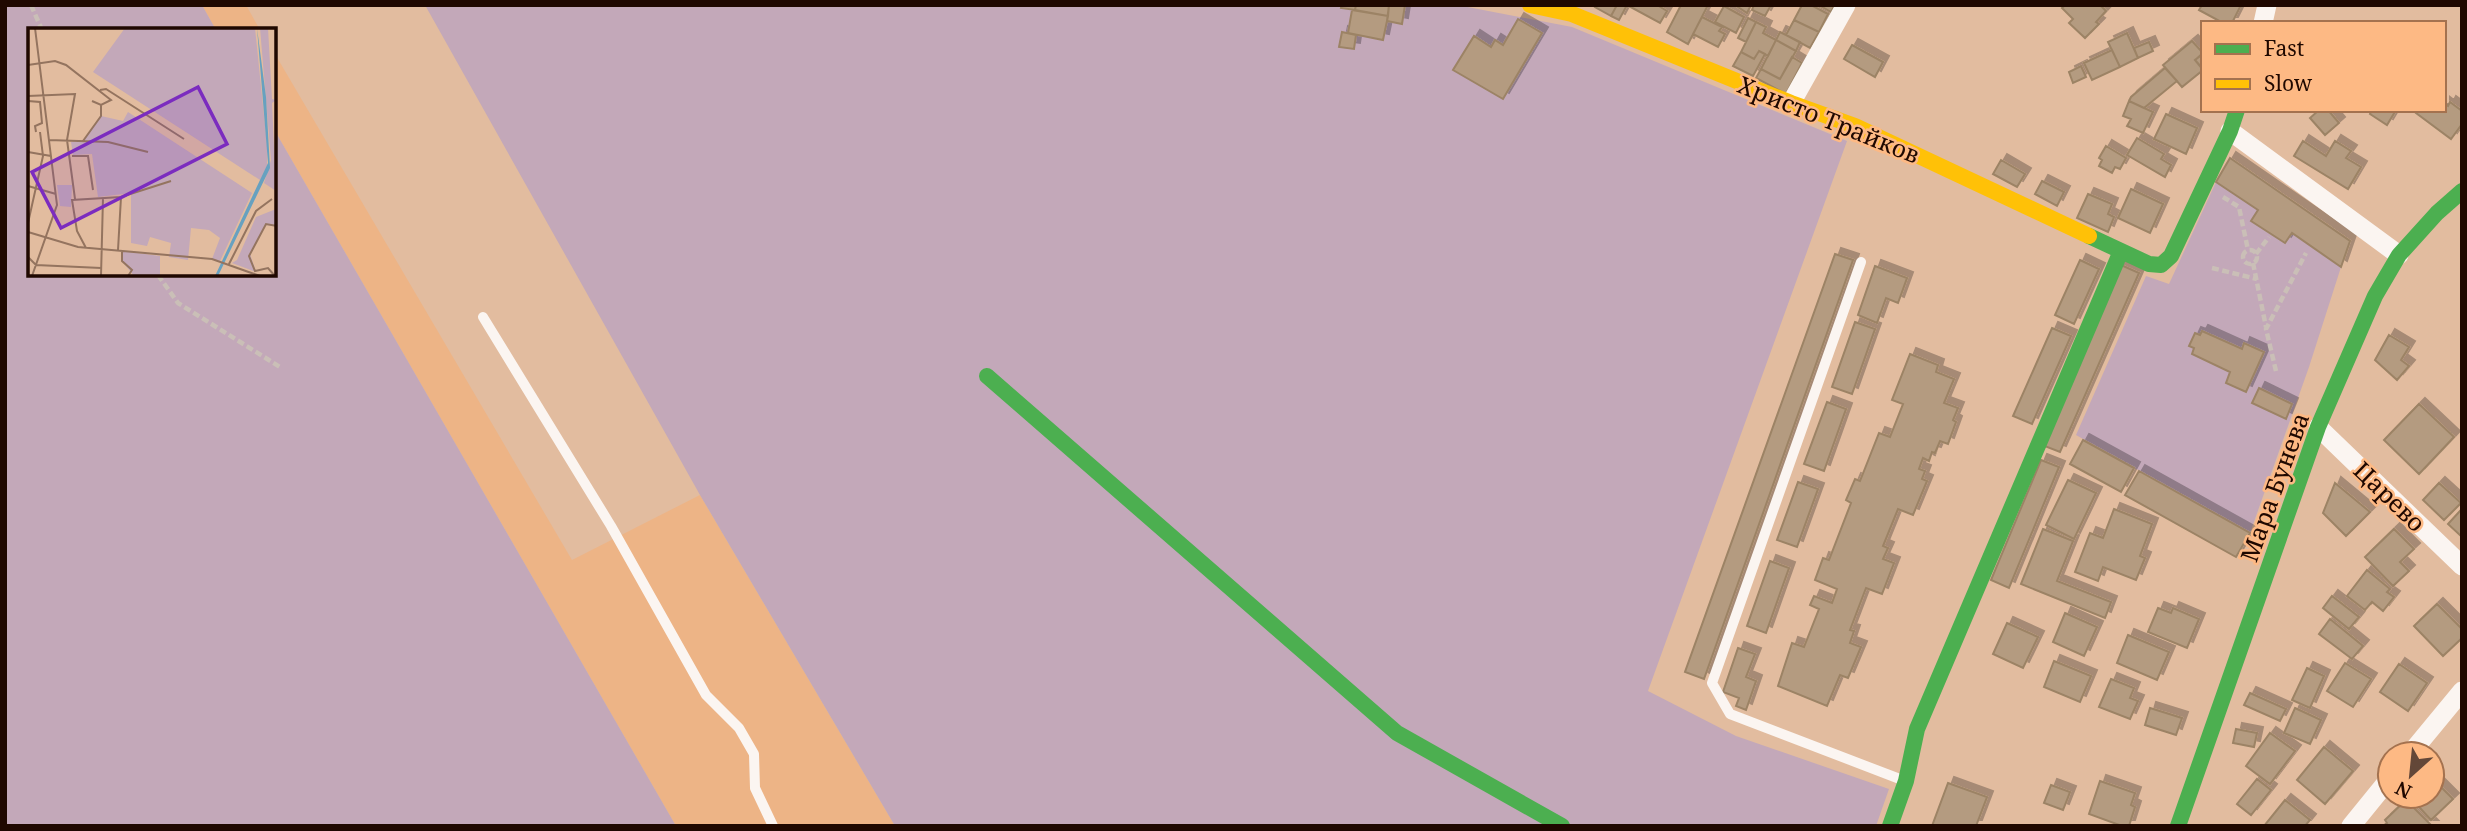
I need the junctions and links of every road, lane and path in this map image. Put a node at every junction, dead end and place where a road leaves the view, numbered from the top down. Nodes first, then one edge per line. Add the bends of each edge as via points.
1 (32, 5) edge
2 (1530, 5) edge
3 (1846, 5) edge
4 (1574, 10) edge
5 (41, 28) edge
6 (1791, 103) junction
7 (2236, 112) edge
8 (2230, 131) junction
9 (2462, 191) edge
10 (2223, 196) dead end
11 (2269, 237) dead end
12 (2248, 250) junction
13 (2121, 251) junction
14 (2305, 253) dead end
15 (2256, 254) junction
16 (2399, 255) junction
17 (1861, 262) dead end
18 (2253, 262) junction
19 (2212, 268) dead end
20 (159, 276) edge
21 (2257, 279) junction
22 (483, 317) dead end
23 (2266, 329) junction
24 (280, 367) dead end
25 (2276, 371) dead end
26 (987, 376) dead end
27 (2318, 426) junction
28 (2462, 566) edge
29 (2462, 691) edge
30 (2422, 740) edge
31 (1906, 781) junction
32 (2376, 795) edge
33 (773, 826) edge
34 (1562, 826) edge
35 (1890, 826) edge
36 (2178, 826) edge
37 (2351, 826) edge

1 - 5 path
2 - 4 street, Христо Трайков
3 - 6 street
4 - 6 street, Христо Трайков
6 - 13 street, Христо Трайков via 1855,126
7 - 8 street, Христо Трайков
8 - 13 street, Христо Трайков via 2171,256 2161,265 2149,264
8 - 16 street
9 - 16 street, Мара Бунева
10 - 12 path via 2239,207
11 - 15 path
12 - 15 path
12 - 18 path via 2243,258
13 - 31 street via 1917,729
14 - 23 path
15 - 18 path
16 - 27 street, Мара Бунева via 2375,296
17 - 31 lane via 1712,683 1730,714
18 - 21 path
19 - 21 path
20 - 24 path via 178,303
21 - 23 path
22 - 33 lane via 611,526 706,695 739,729 754,754 755,788
23 - 25 path
26 - 34 street via 1397,733
27 - 28 street, Царево
27 - 36 street, Мара Бунева
29 - 30 street
31 - 35 street
32 - 37 street

